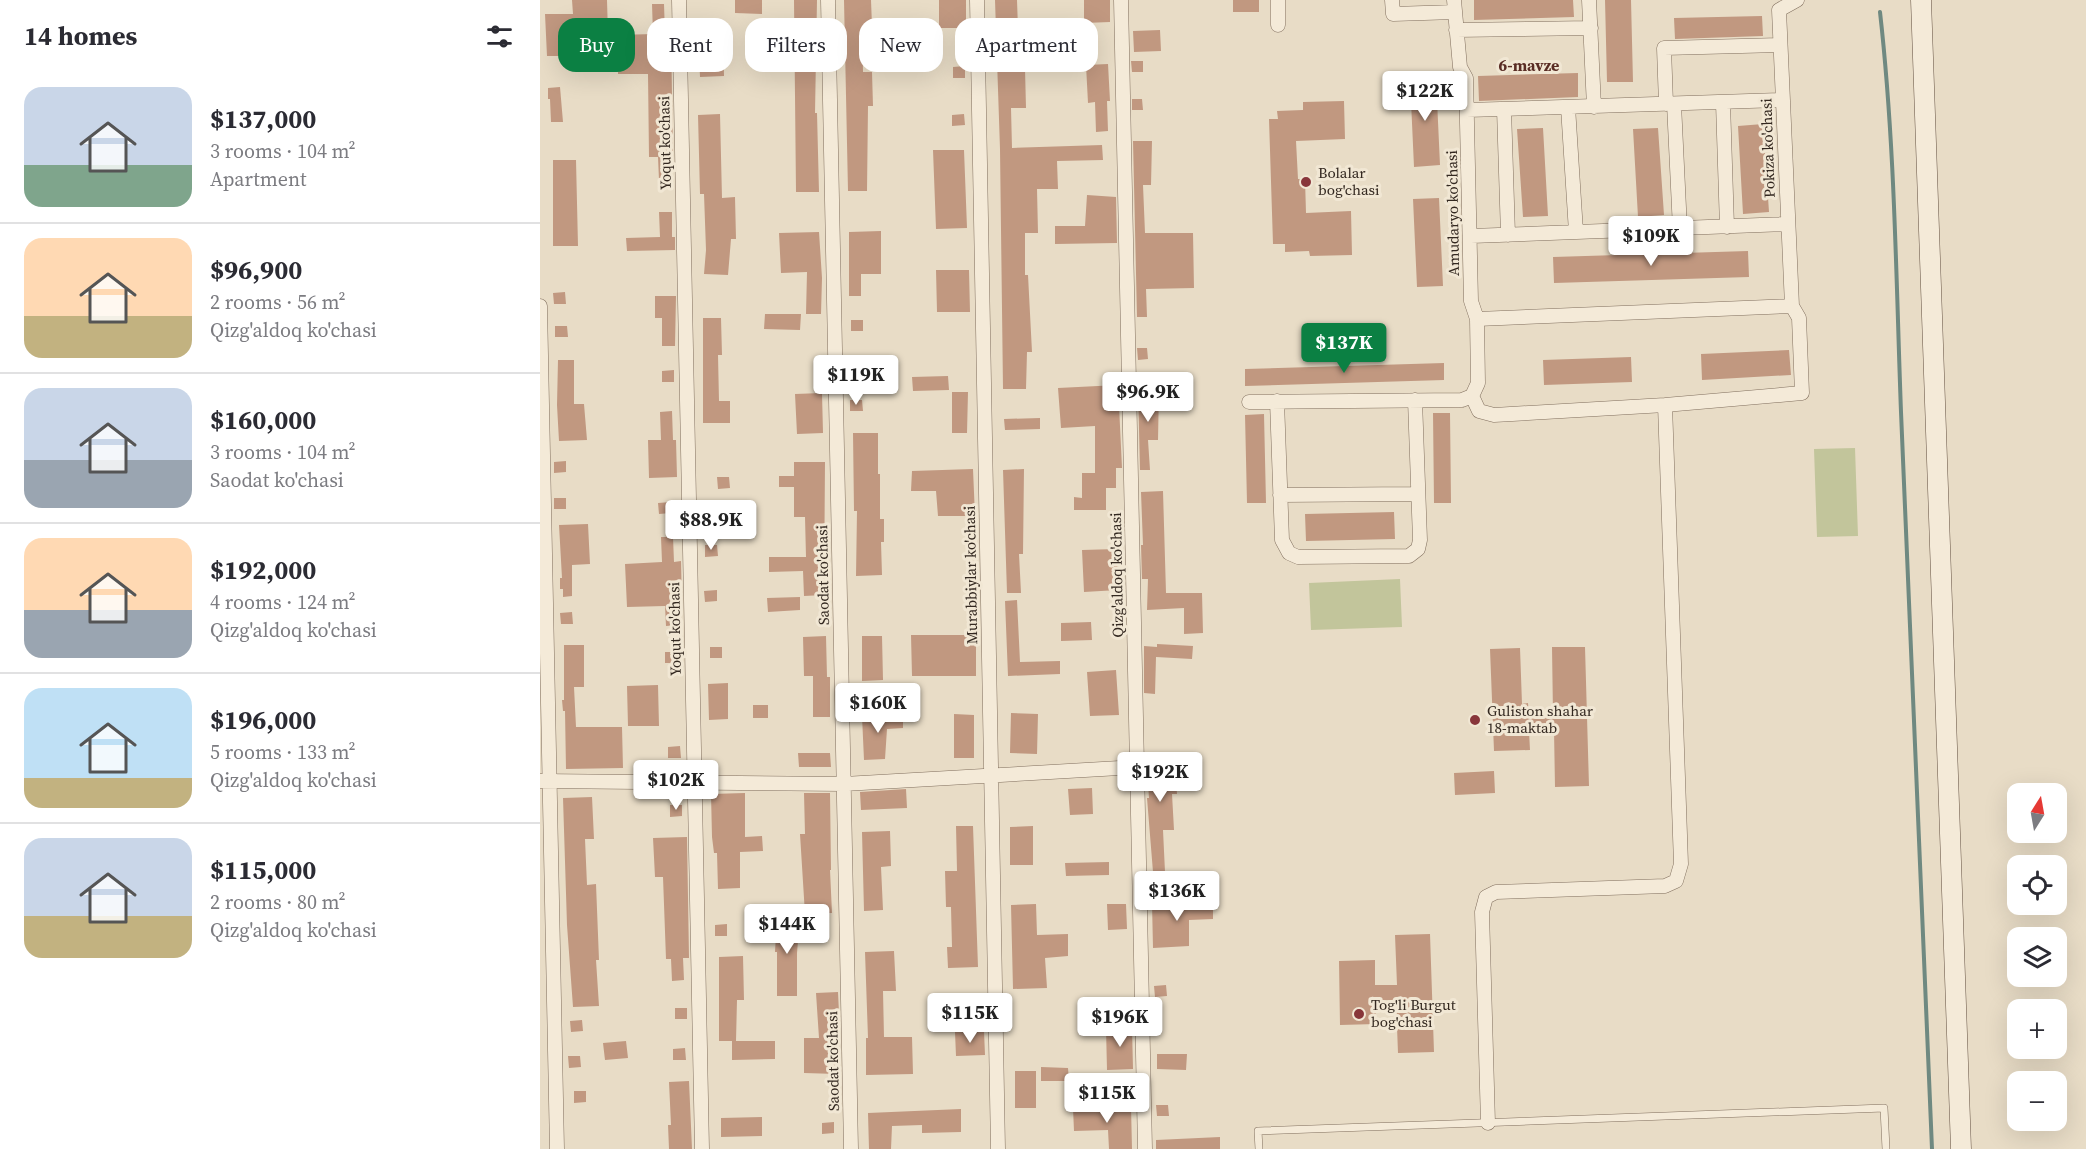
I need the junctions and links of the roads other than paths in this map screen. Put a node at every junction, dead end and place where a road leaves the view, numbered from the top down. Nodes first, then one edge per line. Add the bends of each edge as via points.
1 (679, 0) edge
2 (828, 0) edge
3 (977, 0) edge
4 (1121, 0) edge
5 (1278, 0) edge
6 (1392, 0) edge
7 (1589, 0) edge
8 (1797, 0) edge
9 (1921, 0) edge
10 (1455, 6) edge
11 (1278, 25) dead end
12 (1591, 28) junction
13 (1456, 30) junction
14 (1780, 45) junction
15 (1783, 100) junction
16 (1722, 103) junction
17 (1670, 104) junction
18 (1568, 107) junction
19 (1594, 107) junction
20 (1504, 109) junction
21 (1467, 110) junction
22 (1788, 224) junction
23 (1727, 227) junction
24 (1680, 229) junction
25 (1576, 232) junction
26 (1508, 235) junction
27 (1471, 236) junction
28 (540, 306) edge
29 (1792, 306) junction
30 (1477, 319) junction
31 (1472, 396) junction
32 (1415, 400) junction
33 (1248, 402) dead end
34 (1277, 402) junction
35 (1665, 405) junction
36 (1418, 494) junction
37 (1280, 495) junction
38 (1137, 767) junction
39 (992, 776) junction
40 (545, 781) edge
41 (695, 783) junction
42 (844, 784) junction
43 (1488, 1123) junction
44 (557, 1149) edge
45 (702, 1149) edge
46 (851, 1149) edge
47 (998, 1149) edge
48 (1145, 1149) edge
49 (1259, 1149) edge
50 (1886, 1149) edge
51 (1961, 1149) edge

1 - 41 street, Yoqut ko'chasi
2 - 42 street, Saodat ko'chasi
3 - 39 street, Murabbiylar ko'chasi
4 - 38 street, Qizg'aldoq ko'chasi
5 - 11 street
6 - 10 street via 1393,14
7 - 12 street
8 - 14 street, Pokiza ko'chasi via 1779,10
9 - 51 main road
10 - 13 street, Amudaryo ko'chasi
12 - 13 street
12 - 19 street
13 - 21 street, Amudaryo ko'chasi via 1460,68 1466,78
14 - 15 street, Pokiza ko'chasi
14 - 17 street via 1664,48
15 - 16 street
15 - 22 street, Pokiza ko'chasi
16 - 17 street
16 - 23 street
17 - 19 street
17 - 24 street
18 - 19 street
18 - 20 street
18 - 25 street
20 - 21 street
20 - 26 street
21 - 27 street, Amudaryo ko'chasi
22 - 23 street
22 - 29 street, Pokiza ko'chasi
23 - 24 street
24 - 25 street
25 - 26 street
26 - 27 street
27 - 30 street, Amudaryo ko'chasi via 1471,301
28 - 40 street
29 - 30 street
29 - 35 street, Pokiza ko'chasi via 1799,318 1802,393
30 - 31 street, Amudaryo ko'chasi via 1478,383
31 - 32 street via 1462,400
31 - 35 street via 1479,411 1494,415
32 - 34 street
32 - 36 street
33 - 34 street
34 - 37 street
35 - 43 street via 1681,864 1676,881 1665,886 1496,892 1486,897 1482,912
36 - 37 street
36 - 37 street via 1420,540 1418,549 1409,556 1298,557 1289,553 1282,540
38 - 39 street
38 - 48 street, Qizg'aldoq ko'chasi
39 - 42 street
39 - 47 street, Murabbiylar ko'chasi
40 - 41 street
40 - 44 street
41 - 42 street
41 - 45 street, Yoqut ko'chasi
42 - 46 street, Saodat ko'chasi
43 - 49 lane via 1258,1131
43 - 50 lane via 1884,1108

